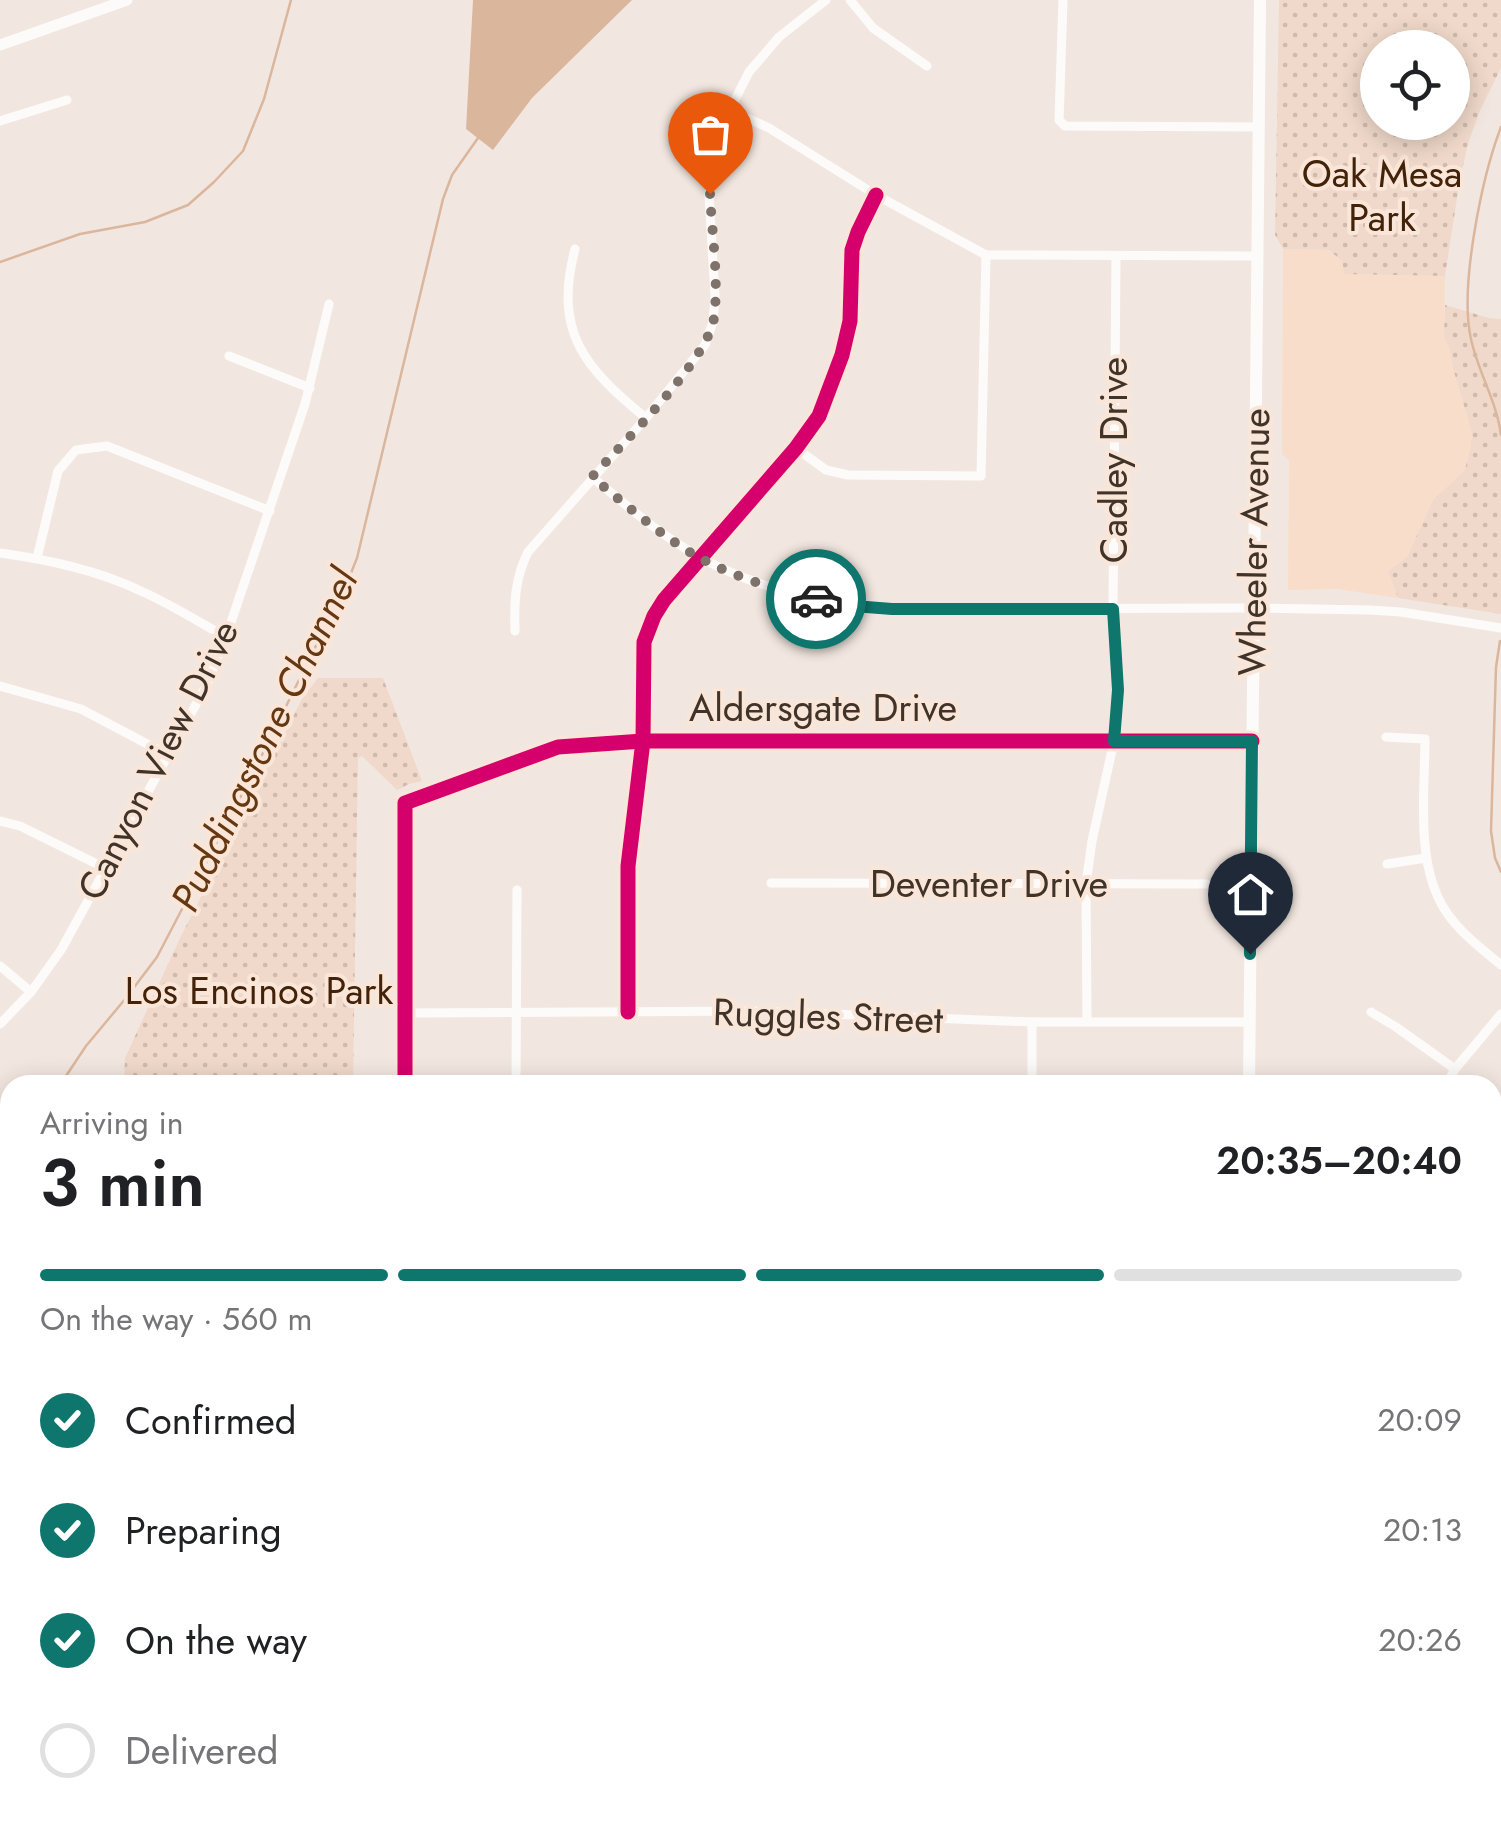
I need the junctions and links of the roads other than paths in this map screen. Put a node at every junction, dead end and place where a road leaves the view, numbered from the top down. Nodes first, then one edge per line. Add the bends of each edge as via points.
1 (127, 0) edge
2 (826, 0) edge
3 (850, 0) edge
4 (1062, 0) edge
5 (1260, 0) edge
6 (0, 45) edge
7 (927, 66) dead end
8 (67, 100) dead end
9 (730, 110) junction
10 (0, 121) edge
11 (1258, 127) junction
12 (876, 195) junction
13 (575, 249) dead end
14 (986, 255) junction
15 (1116, 256) junction
16 (1256, 256) junction
17 (329, 304) dead end
18 (230, 356) dead end
19 (310, 388) junction
20 (646, 418) junction
21 (796, 448) junction
22 (592, 477) junction
23 (270, 511) junction
24 (0, 553) edge
25 (37, 558) junction
26 (700, 558) junction
27 (1253, 608) junction
28 (1113, 609) junction
29 (1501, 628) edge
30 (514, 631) dead end
31 (226, 637) junction
32 (0, 686) edge
33 (1386, 737) dead end
34 (643, 741) junction
35 (1114, 741) junction
36 (1252, 741) junction
37 (168, 754) junction
38 (0, 822) edge
39 (1426, 858) junction
40 (1387, 864) dead end
41 (105, 868) junction
42 (771, 883) dead end
43 (1086, 884) junction
44 (1206, 884) dead end
45 (516, 890) dead end
46 (1501, 965) edge
47 (0, 966) edge
48 (31, 992) junction
49 (628, 1012) junction
50 (1371, 1012) dead end
51 (516, 1013) junction
52 (406, 1014) junction
53 (1501, 1014) edge
54 (1087, 1021) junction
55 (1032, 1022) junction
56 (1249, 1022) junction
57 (0, 1024) edge
58 (1455, 1069) junction
59 (405, 1075) edge
60 (516, 1075) edge
61 (1032, 1075) edge
62 (1249, 1075) edge
63 (1452, 1075) edge

1 - 6 street
2 - 9 street via 779,37 749,72
3 - 7 street via 872,28
4 - 11 street via 1061,124
5 - 11 main road, Wheeler Avenue
8 - 10 street
9 - 12 street
9 - 20 street via 719,131 710,194 713,322 705,345
11 - 16 main road, Wheeler Avenue
12 - 14 street
12 - 21 street via 852,250 842,356 819,416
13 - 20 street via 569,274 576,342 600,378
14 - 15 street
14 - 21 street via 981,476 848,475 826,470
15 - 16 street
15 - 28 street, Cadley Drive
16 - 27 main road, Wheeler Avenue
17 - 19 street, Canyon View Drive
18 - 19 street
19 - 23 street, Canyon View Drive
20 - 22 street
21 - 26 street
22 - 26 street
22 - 30 street via 528,552 514,593
23 - 25 street via 106,446 76,450 58,471
23 - 31 street, Canyon View Drive
24 - 25 street
25 - 31 street via 144,592
26 - 28 street via 756,582 841,605
26 - 34 street via 664,600 644,642
27 - 28 street
27 - 29 street via 1401,612
27 - 36 main road, Wheeler Avenue
28 - 35 street, Cadley Drive
31 - 37 street, Canyon View Drive
32 - 37 street via 81,709
33 - 39 street via 1425,739
34 - 35 street, Aldersgate Drive
34 - 49 street via 628,866
34 - 52 street, Aldersgate Drive via 558,747 405,803
35 - 36 street, Aldersgate Drive
35 - 43 street, Cadley Drive
36 - 56 main road, Wheeler Avenue
37 - 41 street, Canyon View Drive
38 - 41 street
39 - 40 street
39 - 46 street via 1443,908
41 - 48 street, Canyon View Drive
42 - 43 street, Deventer Drive
43 - 44 street, Deventer Drive
43 - 54 street, Cadley Drive
45 - 51 street
47 - 48 street
48 - 57 street, Canyon View Drive
49 - 51 street, Ruggles Street
49 - 55 street, Ruggles Street
50 - 58 street
51 - 52 street, Ruggles Street
51 - 60 street
52 - 59 street
53 - 58 street
54 - 55 street, Ruggles Street
54 - 56 street, Ruggles Street
55 - 61 street
56 - 62 main road, Wheeler Avenue
58 - 63 street

